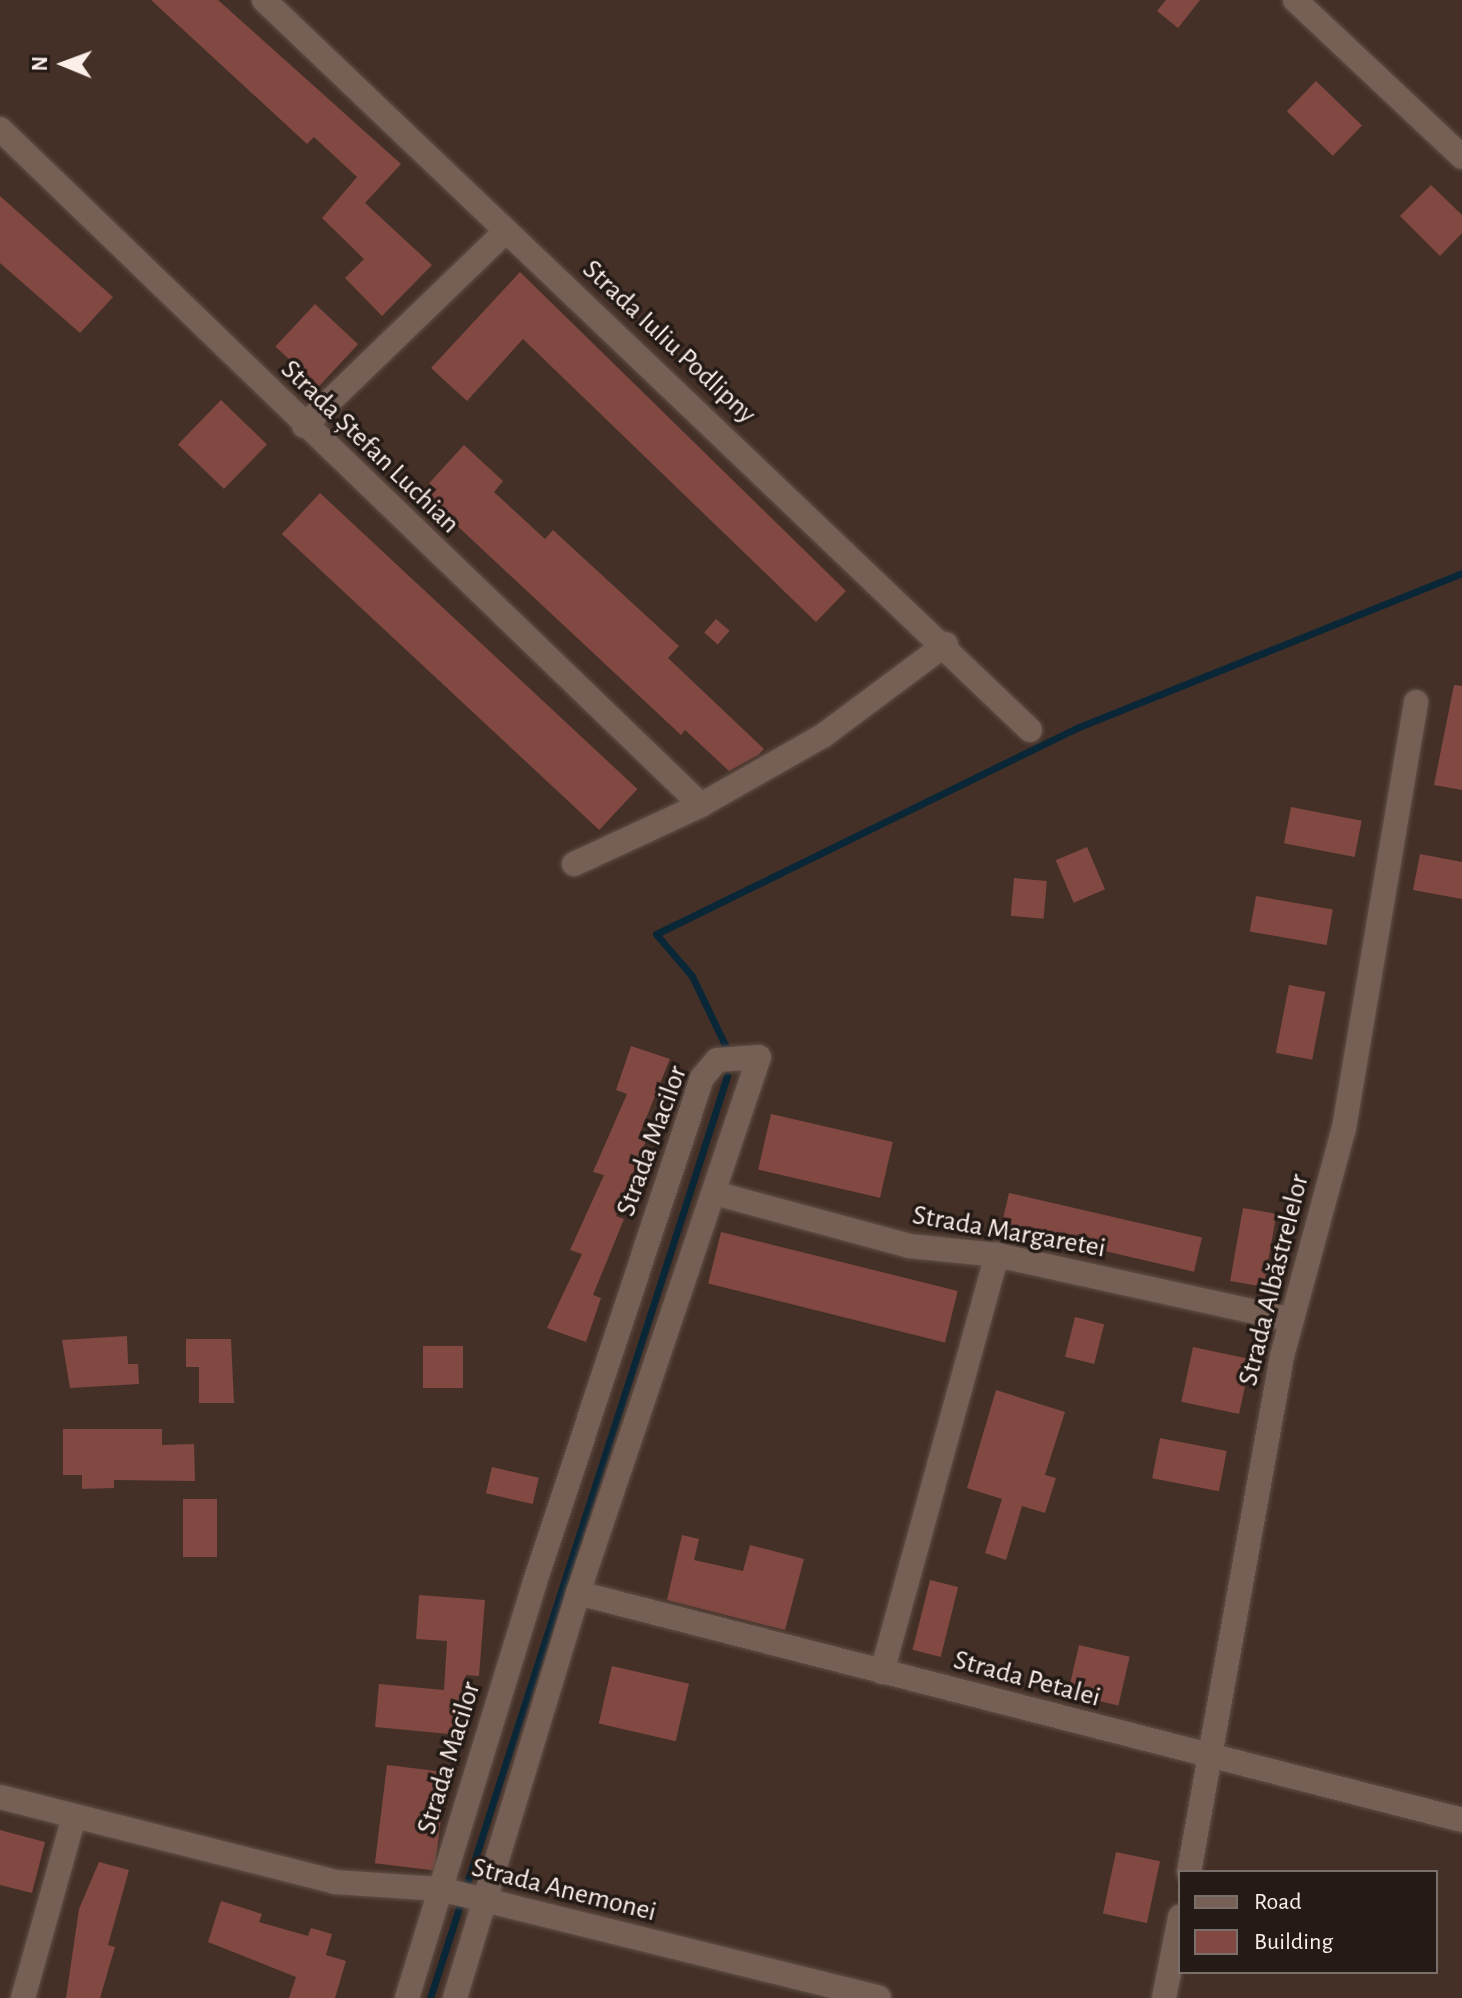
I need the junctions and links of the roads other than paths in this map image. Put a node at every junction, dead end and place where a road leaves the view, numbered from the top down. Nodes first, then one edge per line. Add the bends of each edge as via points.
1 (264, 0) edge
2 (1295, 0) edge
3 (0, 129) edge
4 (1462, 157) edge
5 (506, 231) junction
6 (304, 426) junction
7 (946, 644) junction
8 (1416, 702) dead end
9 (1030, 730) dead end
10 (701, 805) junction
11 (574, 864) dead end
12 (718, 1194) junction
13 (997, 1255) junction
14 (1292, 1320) junction
15 (578, 1593) junction
16 (882, 1672) junction
17 (1212, 1758) junction
18 (0, 1797) edge
19 (74, 1817) junction
20 (1462, 1820) edge
21 (1189, 1870) edge
22 (444, 1890) junction
23 (480, 1900) junction
24 (1178, 1927) edge
25 (23, 1998) edge
26 (407, 1998) edge
27 (455, 1998) edge
28 (879, 1998) edge
29 (1164, 1998) edge

1 - 5 street, Strada Iuliu Podlipny
2 - 4 street
3 - 6 street, Strada Ștefan Luchian
5 - 6 street
5 - 7 street, Strada Iuliu Podlipny
6 - 10 street, Strada Ștefan Luchian
7 - 9 street, Strada Iuliu Podlipny
7 - 10 street via 824,735
8 - 14 street, Strada Albăstrelelor via 1344,1128
10 - 11 street
12 - 13 street, Strada Margaretei via 909,1246
12 - 15 street, Strada Macilor
12 - 22 street, Strada Macilor via 759,1057 717,1060 702,1078
13 - 14 street, Strada Margaretei
13 - 16 street
14 - 17 street, Strada Albăstrelelor
15 - 16 street, Strada Petalei
15 - 23 street, Strada Macilor
16 - 17 street, Strada Petalei
17 - 20 street, Strada Petalei
17 - 21 street, Strada Albăstrelelor
18 - 19 street, Strada Anemonei
19 - 22 street, Strada Anemonei via 335,1882
19 - 25 street
22 - 23 street, Strada Anemonei
22 - 26 street, Strada Macilor
23 - 27 street, Strada Macilor
23 - 28 street, Strada Anemonei
24 - 29 street

